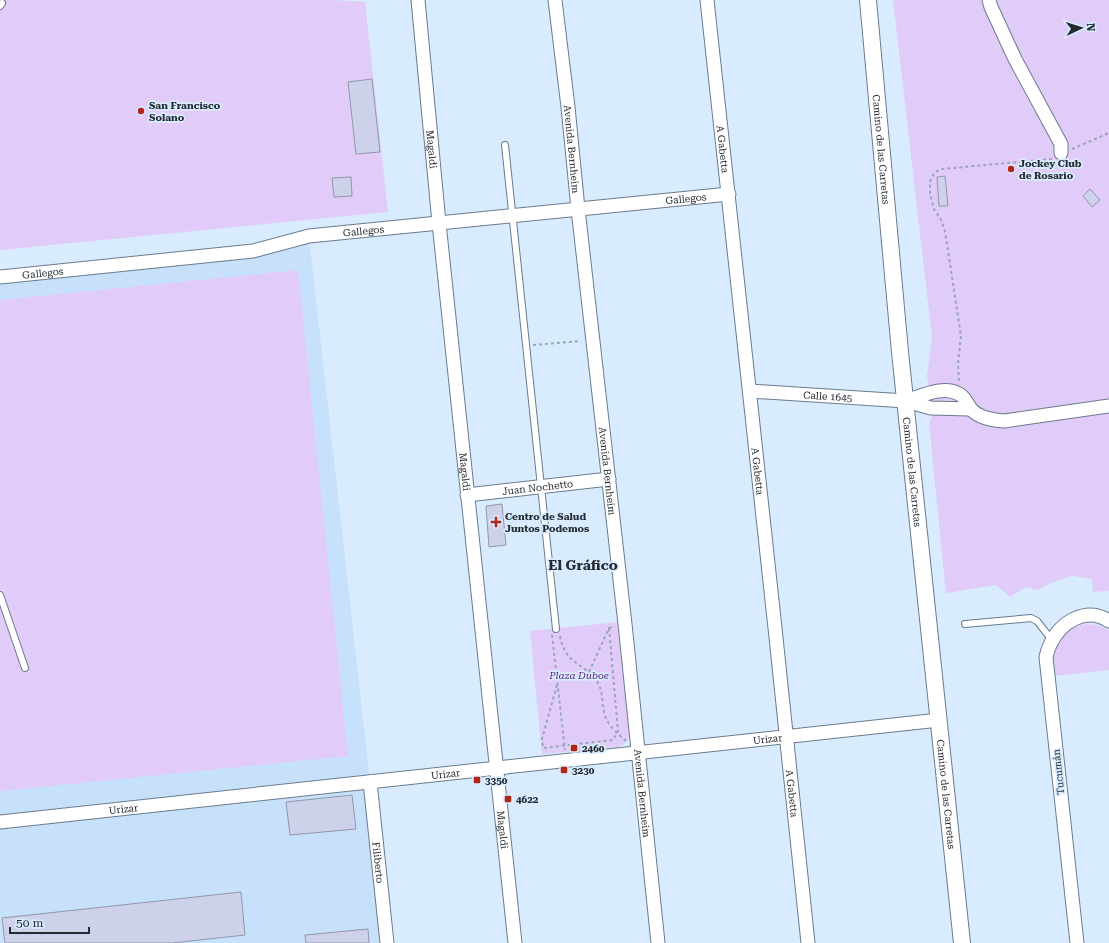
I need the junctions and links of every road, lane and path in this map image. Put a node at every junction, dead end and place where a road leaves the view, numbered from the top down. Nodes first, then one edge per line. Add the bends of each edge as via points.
1 (418, 0) edge
2 (555, 0) edge
3 (707, 0) edge
4 (868, 0) edge
5 (989, 0) edge
6 (1109, 133) edge
7 (505, 145) dead end
8 (1061, 154) junction
9 (728, 194) junction
10 (578, 209) junction
11 (513, 215) junction
12 (439, 223) junction
13 (0, 277) edge
14 (593, 340) junction
15 (526, 346) junction
16 (750, 391) junction
17 (960, 394) junction
18 (906, 401) junction
19 (1109, 406) edge
20 (970, 408) junction
21 (609, 479) junction
22 (541, 487) junction
23 (467, 495) junction
24 (0, 595) edge
25 (1109, 621) edge
26 (965, 624) dead end
27 (556, 629) junction
28 (1052, 640) junction
29 (25, 668) dead end
30 (588, 672) junction
31 (557, 684) junction
32 (939, 720) junction
33 (617, 733) junction
34 (786, 736) junction
35 (564, 746) junction
36 (639, 752) junction
37 (566, 761) junction
38 (497, 768) junction
39 (370, 782) junction
40 (0, 822) edge
41 (387, 943) edge
42 (515, 943) edge
43 (658, 943) edge
44 (808, 943) edge
45 (962, 943) edge
46 (1077, 943) edge

1 - 12 street, Magaldi
2 - 10 street, Avenida Bernheim
3 - 9 street, A Gabetta
4 - 18 street, Camino de las Carretas
5 - 8 street via 1015,59 1061,144
6 - 8 path
7 - 11 lane
8 - 17 path via 1054,159 942,169 935,172 930,181 934,209 945,231 961,336 958,363
9 - 10 street, Gallegos
9 - 16 street, A Gabetta
10 - 11 street, Gallegos
10 - 14 street, Avenida Bernheim
11 - 12 street, Gallegos
11 - 15 lane
12 - 13 street, Gallegos via 309,236 253,251
12 - 23 street, Magaldi
14 - 15 path
14 - 21 street, Avenida Bernheim
15 - 22 lane
16 - 18 street, Calle 1645
16 - 34 street, A Gabetta
17 - 18 street via 949,390 929,393
17 - 20 street
18 - 20 street via 931,408
18 - 32 street, Camino de las Carretas
19 - 20 street via 1004,421 991,420 978,415
21 - 22 street, Juan Nochetto
21 - 36 street, Avenida Bernheim
22 - 23 street, Juan Nochetto
22 - 27 lane
23 - 38 street, Magaldi
24 - 29 lane
25 - 28 street, Tucumán via 1099,616 1082,616 1063,626
26 - 28 lane via 1031,618 1037,621
27 - 30 path via 568,657
27 - 31 path via 552,634
28 - 46 street, Tucumán via 1046,657
30 - 33 path via 602,691 604,714
30 - 33 path via 610,628
31 - 35 path
31 - 35 path via 542,739 543,748
32 - 34 street, Urizar
32 - 45 street, Camino de las Carretas
33 - 35 path via 612,740
33 - 36 path
34 - 36 street, Urizar
34 - 44 street, A Gabetta
35 - 37 path
36 - 37 street, Urizar
36 - 43 street, Avenida Bernheim
37 - 38 street, Urizar
38 - 39 street, Urizar
38 - 42 street, Magaldi
39 - 40 street, Urizar
39 - 41 street, Filiberto

